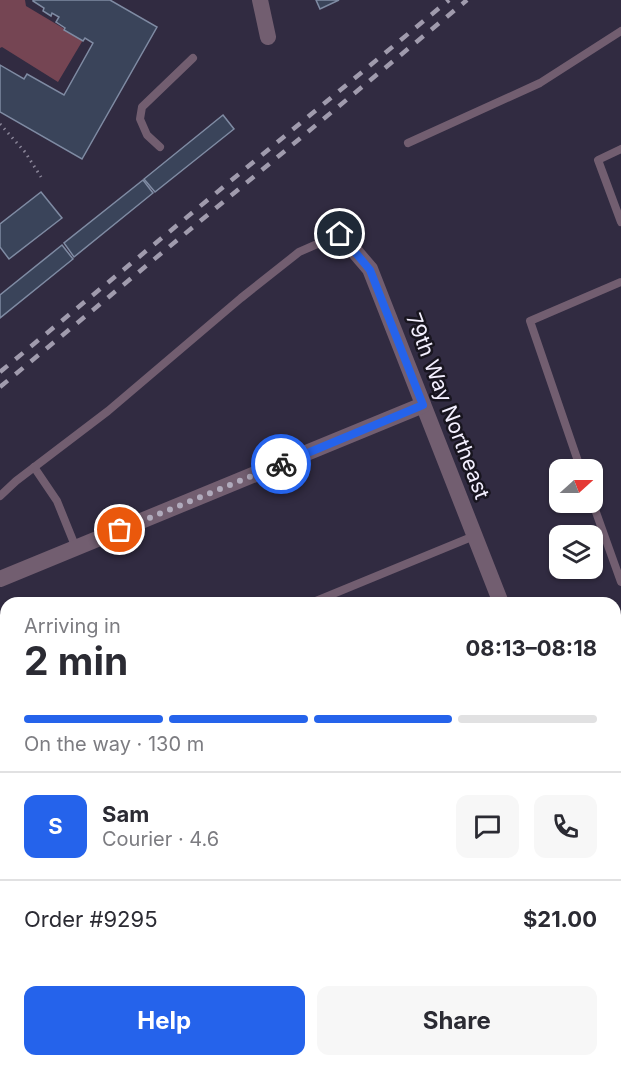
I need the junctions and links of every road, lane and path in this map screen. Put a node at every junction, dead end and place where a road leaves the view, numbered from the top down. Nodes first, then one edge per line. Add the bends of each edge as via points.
1 (260, 0) edge
2 (621, 31) edge
3 (268, 37) dead end
4 (193, 58) dead end
5 (0, 124) edge
6 (408, 143) dead end
7 (160, 147) dead end
8 (621, 149) edge
9 (41, 177) dead end
10 (621, 222) edge
11 (340, 234) joint
12 (621, 282) edge
13 (423, 405) junction
14 (577, 459) edge
15 (34, 468) junction
16 (0, 496) edge
17 (596, 513) edge
18 (474, 536) junction
19 (76, 548) junction
20 (0, 579) edge
21 (621, 582) edge
22 (326, 597) edge
23 (499, 597) edge

1 - 3 street
2 - 6 lane via 540,83
4 - 7 lane via 142,107 140,119 147,135
5 - 9 path via 26,152
8 - 10 lane via 598,160
11 - 13 street, 79th Way Northeast via 370,270
11 - 15 lane via 299,252
12 - 14 lane via 530,321
13 - 18 street, 79th Way Northeast
13 - 19 street
15 - 16 lane
15 - 19 lane via 57,501
17 - 21 lane
18 - 22 lane
18 - 23 street, 79th Way Northeast
19 - 20 street

